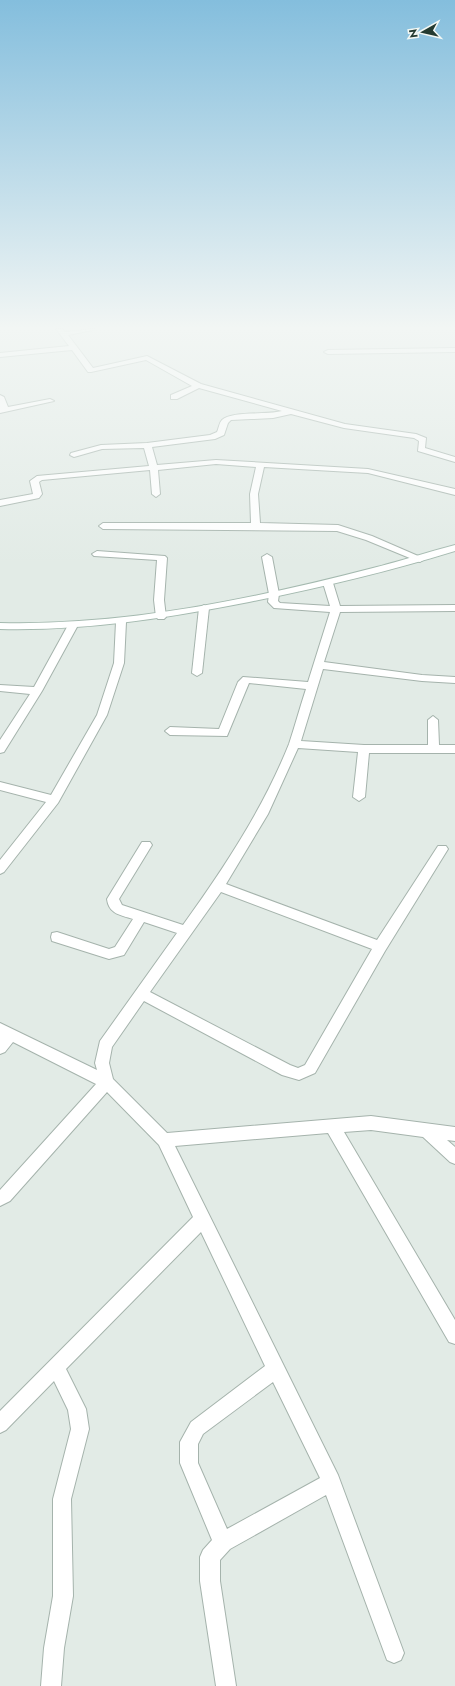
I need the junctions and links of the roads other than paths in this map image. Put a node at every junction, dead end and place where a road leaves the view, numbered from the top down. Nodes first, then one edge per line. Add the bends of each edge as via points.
1 (19, 408) edge
2 (278, 408) edge
3 (3, 411) edge
4 (290, 411) junction
5 (147, 444) junction
6 (74, 455) dead end
7 (455, 460) edge
8 (260, 465) junction
9 (154, 469) junction
10 (455, 492) edge
11 (156, 494) dead end
12 (0, 503) edge
13 (103, 526) dead end
14 (256, 526) junction
15 (455, 548) edge
16 (97, 554) dead end
17 (267, 557) dead end
18 (420, 559) junction
19 (328, 583) junction
20 (274, 594) junction
21 (204, 608) junction
22 (455, 608) edge
23 (336, 609) junction
24 (161, 617) junction
25 (121, 622) junction
26 (0, 626) edge
27 (72, 627) junction
28 (319, 665) junction
29 (197, 673) dead end
30 (455, 680) edge
31 (312, 686) junction
32 (0, 688) edge
33 (36, 691) junction
34 (433, 720) dead end
35 (170, 731) dead end
36 (294, 744) junction
37 (434, 748) junction
38 (0, 749) edge
39 (364, 749) junction
40 (455, 749) edge
41 (0, 786) edge
42 (359, 797) dead end
43 (54, 800) junction
44 (146, 845) dead end
45 (442, 850) dead end
46 (0, 869) edge
47 (218, 886) junction
48 (141, 916) junction
49 (186, 931) junction
50 (57, 937) dead end
51 (380, 947) junction
52 (142, 994) junction
53 (6, 1032) edge
54 (0, 1048) edge
55 (107, 1082) junction
56 (332, 1126) junction
57 (426, 1130) junction
58 (455, 1134) edge
59 (164, 1140) junction
60 (455, 1157) edge
61 (0, 1199) edge
62 (203, 1218) junction
63 (455, 1336) edge
64 (56, 1367) junction
65 (276, 1369) junction
66 (0, 1424) edge
67 (331, 1482) junction
68 (223, 1542) junction
69 (394, 1653) dead end
70 (51, 1686) edge
71 (226, 1686) edge

1 - 3 street
2 - 4 street
4 - 5 street via 272,416 229,418 224,422 222,433 212,438
4 - 7 street via 344,426 416,436 423,440 422,449
5 - 6 street via 101,447
5 - 9 street
8 - 9 street via 216,462
8 - 10 street via 368,471
8 - 14 street via 254,494
9 - 11 street
9 - 12 street via 40,478 34,481 38,494 36,496
13 - 14 street
14 - 18 street via 338,528
15 - 18 street
16 - 24 street via 162,558 159,600
17 - 20 street
18 - 19 street
19 - 20 street
19 - 23 street
20 - 21 street
20 - 23 street via 273,602 277,606
21 - 24 street
21 - 29 street
22 - 23 street
23 - 28 street
24 - 25 street
25 - 27 street
25 - 43 street via 120,663 102,715
26 - 27 street
27 - 33 street
28 - 30 street
28 - 31 street
31 - 35 street via 246,679 223,733
31 - 36 street
32 - 33 street
33 - 38 street
34 - 37 street
36 - 39 street
36 - 47 street via 262,814
37 - 39 street
37 - 40 street
39 - 42 street
41 - 43 street
43 - 46 street
44 - 48 street via 113,899 118,909
45 - 51 street
47 - 49 street
47 - 51 street
48 - 49 street
48 - 50 street via 119,951 109,954
49 - 52 street
51 - 52 street via 310,1069 298,1074 287,1071
52 - 55 street via 105,1045 102,1063
53 - 54 street
53 - 55 street
55 - 59 street
55 - 61 street
56 - 57 street via 371,1123
56 - 59 street
56 - 63 street
57 - 58 street
57 - 60 street
59 - 62 street
62 - 64 street
62 - 65 street
64 - 66 street
64 - 70 street via 77,1409 80,1429 62,1499 63,1596 54,1648
65 - 67 street
65 - 68 street via 197,1428 189,1442 189,1462
67 - 68 street
67 - 69 street
68 - 71 street via 210,1557 210,1581

